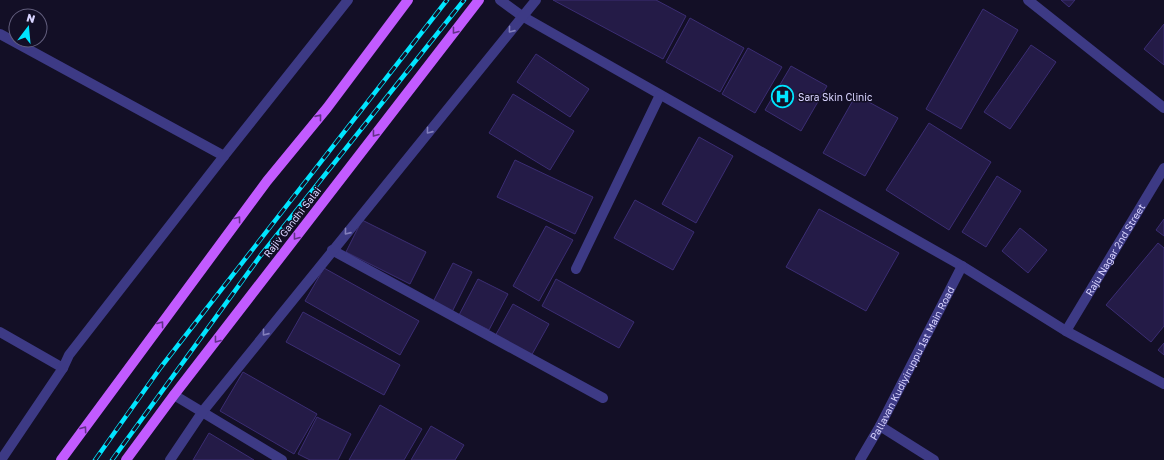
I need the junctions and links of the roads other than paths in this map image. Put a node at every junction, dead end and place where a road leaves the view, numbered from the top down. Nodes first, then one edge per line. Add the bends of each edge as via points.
1 (348, 0) edge
2 (408, 0) edge
3 (478, 0) edge
4 (500, 0) edge
5 (536, 0) edge
6 (1028, 0) edge
7 (522, 16) junction
8 (0, 34) edge
9 (660, 95) junction
10 (1164, 108) edge
11 (224, 156) junction
12 (1164, 168) edge
13 (332, 250) junction
14 (962, 266) junction
15 (576, 270) dead end
16 (1066, 331) junction
17 (0, 332) edge
18 (63, 368) junction
19 (1164, 384) edge
20 (174, 395) junction
21 (603, 398) dead end
22 (203, 411) junction
23 (880, 426) junction
24 (1, 460) edge
25 (61, 460) edge
26 (126, 460) edge
27 (170, 460) edge
28 (282, 460) edge
29 (860, 460) edge
30 (934, 460) edge

1 - 11 street
25 -> 2 main road via 262,188
3 -> 20 main road, Rajiv Gandhi Salai
4 - 7 street
5 - 7 street
6 - 10 street
7 - 9 street
7 -> 13 street
8 - 11 street
9 - 14 street
9 - 15 street
11 - 18 street via 69,355
12 - 16 street, Raju Nagar 2nd Street
13 - 21 street
13 -> 22 street
14 - 16 street
14 - 23 street, Pallavan Kudiyiruppu 1st Main Road
16 - 19 street
17 - 18 street
18 - 24 street
20 - 22 street
20 - 26 main road, Rajiv Gandhi Salai
22 - 27 street
22 - 28 street
23 - 29 street, Pallavan Kudiyiruppu 1st Main Road
23 - 30 street

